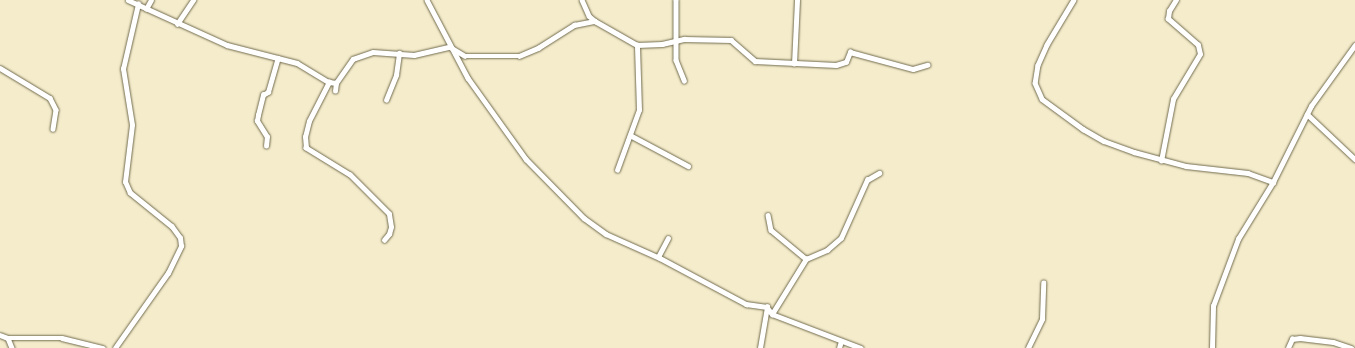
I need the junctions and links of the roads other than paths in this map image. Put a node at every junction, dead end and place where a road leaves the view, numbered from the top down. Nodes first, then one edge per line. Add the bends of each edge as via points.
1 (128, 0) edge
2 (151, 0) edge
3 (193, 0) edge
4 (427, 0) edge
5 (582, 0) edge
6 (676, 0) edge
7 (797, 0) edge
8 (1074, 0) edge
9 (1176, 0) edge
10 (138, 4) junction
11 (146, 9) junction
12 (595, 21) junction
13 (177, 24) junction
14 (674, 40) junction
15 (637, 45) junction
16 (1355, 45) edge
17 (450, 48) junction
18 (399, 52) junction
19 (278, 58) junction
20 (794, 64) junction
21 (927, 65) dead end
22 (0, 68) edge
23 (684, 80) dead end
24 (329, 82) junction
25 (336, 83) junction
26 (335, 91) dead end
27 (386, 100) dead end
28 (1307, 114) junction
29 (53, 129) dead end
30 (630, 135) junction
31 (266, 146) dead end
32 (1355, 159) edge
33 (1161, 161) junction
34 (688, 166) dead end
35 (617, 170) dead end
36 (879, 174) dead end
37 (1273, 182) junction
38 (768, 215) dead end
39 (668, 238) dead end
40 (384, 240) dead end
41 (658, 257) junction
42 (806, 259) junction
43 (1042, 283) dead end
44 (767, 307) junction
45 (772, 314) junction
46 (0, 335) edge
47 (8, 338) junction
48 (841, 341) junction
49 (12, 348) edge
50 (103, 348) edge
51 (115, 348) edge
52 (760, 348) edge
53 (839, 348) edge
54 (861, 348) edge
55 (1028, 348) edge
56 (1212, 348) edge
57 (1288, 348) edge
58 (1351, 348) edge

1 - 10 street
2 - 11 street
3 - 13 street
4 - 17 street
5 - 12 street via 589,16
6 - 14 street
7 - 20 street
8 - 33 street via 1038,65 1036,90 1042,99 1066,118 1097,137
9 - 33 street via 1169,11 1168,19 1198,45 1200,54 1173,99
10 - 11 street
10 - 51 street via 123,69 132,125 125,182 130,193 172,227 180,238 181,246 168,273
11 - 13 street
12 - 15 street
12 - 17 street via 574,25 538,48 520,56 465,56
13 - 19 street via 227,44
14 - 15 street via 662,44
14 - 20 street via 731,40 755,61
14 - 23 street via 676,60
15 - 30 street via 639,110
16 - 28 street via 1321,90
17 - 18 street via 414,55
17 - 41 street via 468,78 544,179 584,218 606,234
18 - 25 street via 373,52 361,55 346,67
18 - 27 street via 396,75
19 - 24 street via 297,63
19 - 31 street via 268,92 263,95 257,122 267,137
20 - 21 street via 846,62 850,52 913,69
22 - 29 street via 50,98 56,110
24 - 25 street
24 - 40 street via 309,121 305,137 306,148 350,175 389,214 391,226
25 - 26 street
28 - 32 street
28 - 37 street
30 - 34 street
30 - 35 street
33 - 37 street via 1239,171
36 - 42 street via 867,180 841,238 827,250
37 - 56 street via 1238,239 1217,291 1213,306
38 - 42 street via 771,230
39 - 41 street
41 - 44 street via 746,304
42 - 45 street
43 - 55 street via 1042,319
44 - 45 street
44 - 52 street
45 - 48 street
46 - 47 street
47 - 49 street
47 - 50 street via 62,338
48 - 53 street
48 - 54 street
57 - 58 street via 1295,338 1334,342

